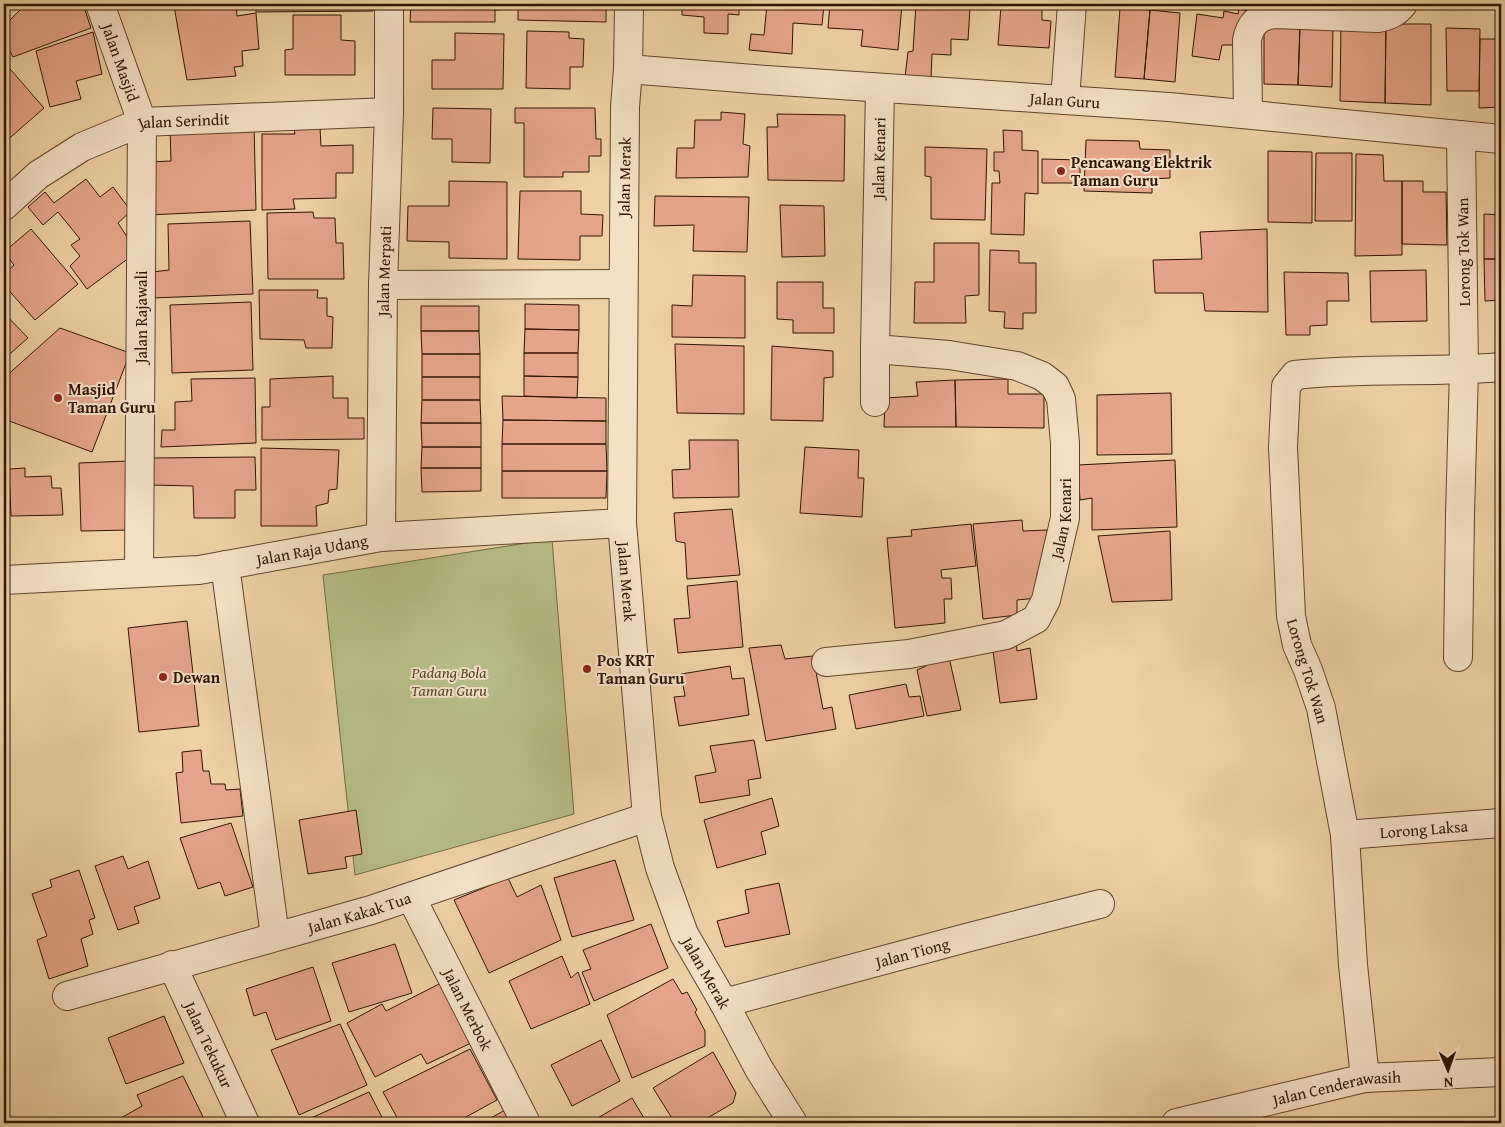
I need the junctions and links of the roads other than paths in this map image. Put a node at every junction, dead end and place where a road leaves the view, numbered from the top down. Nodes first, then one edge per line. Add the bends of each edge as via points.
1 (100, 4) edge
2 (389, 4) edge
3 (629, 4) edge
4 (1072, 4) edge
5 (1403, 4) edge
6 (628, 69) junction
7 (880, 88) junction
8 (1065, 100) junction
9 (388, 112) junction
10 (1248, 114) junction
11 (142, 122) junction
12 (1461, 135) junction
13 (1501, 138) edge
14 (4, 206) edge
15 (623, 284) junction
16 (383, 285) junction
17 (874, 349) junction
18 (1501, 367) edge
19 (1464, 370) junction
20 (875, 402) dead end
21 (622, 523) junction
22 (381, 537) junction
23 (225, 565) junction
24 (139, 572) junction
25 (4, 580) edge
26 (1458, 657) dead end
27 (826, 662) dead end
28 (647, 817) junction
29 (1501, 823) edge
30 (1345, 835) junction
31 (411, 897) junction
32 (1100, 904) dead end
33 (275, 936) junction
34 (172, 966) junction
35 (67, 996) dead end
36 (724, 1003) junction
37 (1501, 1072) edge
38 (1364, 1078) junction
39 (245, 1123) edge
40 (526, 1123) edge
41 (793, 1123) edge
42 (1176, 1123) edge

1 - 11 street, Jalan Masjid
2 - 9 street, Jalan Merpati
3 - 6 street, Jalan Merak
4 - 8 street
5 - 10 street via 1397,12 1378,18 1275,14 1264,15 1255,21 1247,40
6 - 7 street, Jalan Guru
6 - 15 street, Jalan Merak
7 - 8 street, Jalan Guru
7 - 17 street, Jalan Kenari
8 - 10 street, Jalan Guru
9 - 11 street, Jalan Serindit
9 - 16 street, Jalan Merpati
10 - 12 street, Jalan Guru
11 - 14 street, Jalan Serindit via 82,147 38,175
11 - 24 street, Jalan Rajawali
12 - 13 street, Jalan Guru
12 - 19 street, Lorong Tok Wan
15 - 16 street
15 - 21 street, Jalan Merak
16 - 22 street, Jalan Merpati
17 - 20 street, Jalan Kenari
17 - 27 street, Jalan Kenari via 949,355 1017,366 1042,376 1055,386 1061,399 1065,443 1065,518 1046,600 1036,619 1006,635 909,654
18 - 19 street
19 - 26 street, Lorong Tok Wan
19 - 30 street, Lorong Tok Wan via 1328,371 1295,375 1286,386 1283,447 1291,616 1297,645 1321,708
21 - 22 street, Jalan Raja Udang
21 - 28 street, Jalan Merak
22 - 23 street, Jalan Raja Udang
23 - 24 street, Jalan Raja Udang via 199,570
23 - 33 street
24 - 25 street, Jalan Raja Udang
28 - 31 street, Jalan Kakak Tua
28 - 36 street, Jalan Merak via 660,868 684,934
29 - 30 street, Lorong Laksa
30 - 38 street, Lorong Tok Wan
31 - 33 street, Jalan Kakak Tua
31 - 40 street, Jalan Merbok
32 - 36 street, Jalan Tiong
33 - 34 street, Jalan Kakak Tua
34 - 35 street, Jalan Kakak Tua
34 - 39 street, Jalan Tekukur
36 - 41 street, Jalan Merak
37 - 38 street, Jalan Cenderawasih
38 - 42 street, Jalan Cenderawasih

